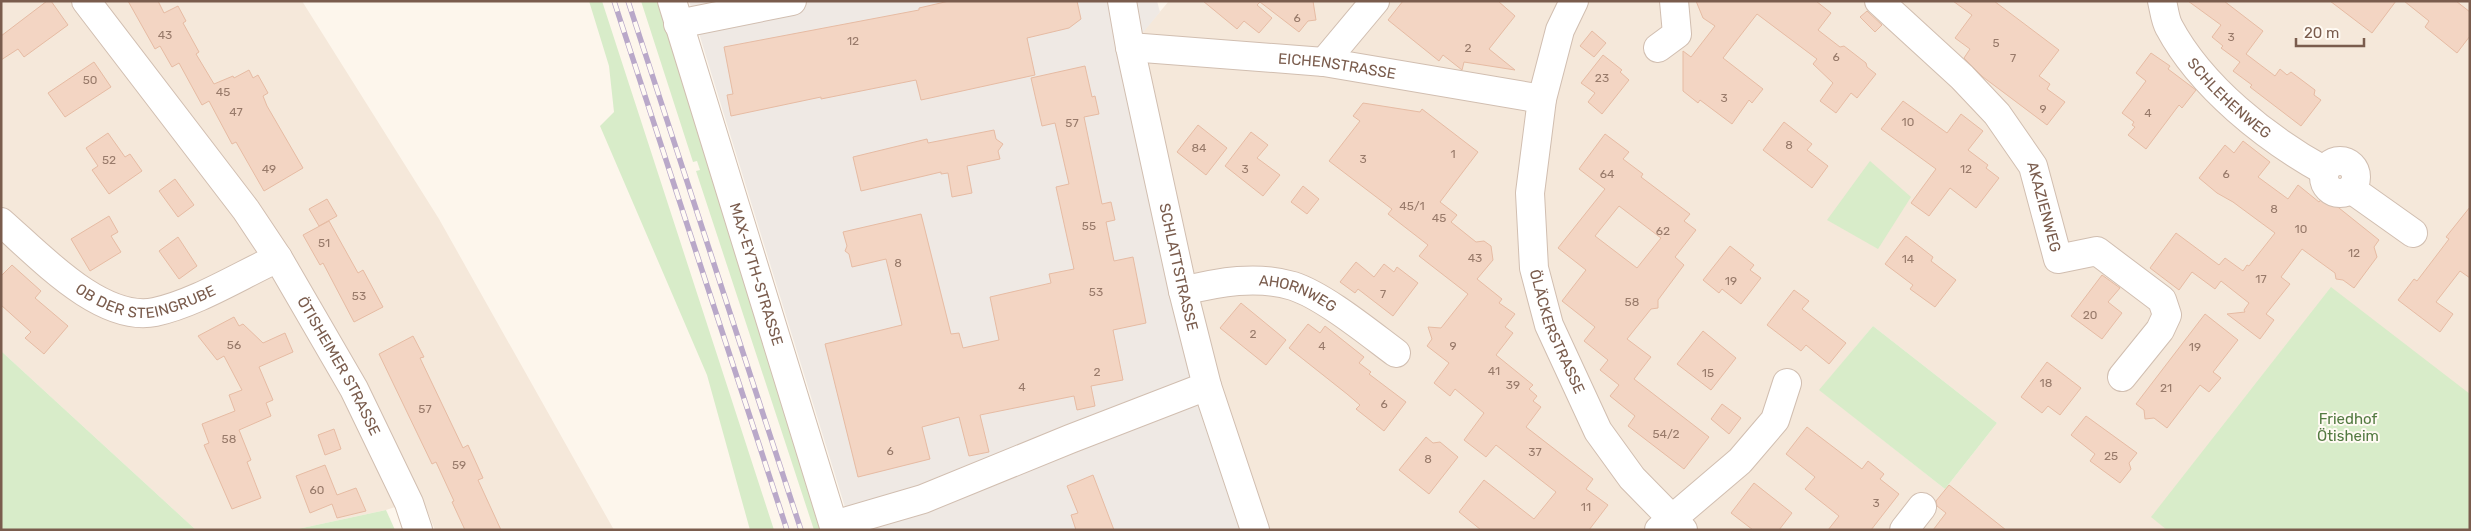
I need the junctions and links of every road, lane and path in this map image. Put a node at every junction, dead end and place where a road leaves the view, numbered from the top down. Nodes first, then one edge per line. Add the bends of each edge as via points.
1 (86, 1) edge
2 (792, 1) edge
3 (1122, 1) edge
4 (1375, 1) edge
5 (1674, 1) edge
6 (1879, 1) edge
7 (2162, 1) edge
8 (1571, 6) edge
9 (675, 13) edge
10 (1130, 47) junction
11 (1658, 48) dead end
12 (1324, 62) junction
13 (1542, 99) junction
14 (1, 222) edge
15 (2413, 233) dead end
16 (278, 258) junction
17 (1183, 291) junction
18 (1396, 353) dead end
19 (2122, 376) dead end
20 (1787, 383) dead end
21 (1207, 386) junction
22 (1922, 507) dead end
23 (1671, 526) edge
24 (835, 527) edge
25 (418, 530) edge
26 (1255, 530) edge
27 (1904, 530) edge

1 - 16 street, ÖTISHEIMER STRASSE via 246,210
2 - 9 street, MAX-EYTH-STRASSE
3 - 10 street, SCHLATTSTRASSE
4 - 12 street
5 - 11 street via 1677,34
6 - 19 street, AKAZIENWEG via 1962,77 1997,114 2033,166 2058,259 2097,251 2162,300 2167,314 2160,330
7 - 15 street, SCHLEHENWEG via 2168,26 2198,67 2243,116 2291,152 2325,171 2335,162 2349,164 2356,176 2351,189
8 - 13 street, ÖLÄCKERSTRASSE via 1560,30
9 - 24 street, MAX-EYTH-STRASSE
10 - 12 street, EICHENSTRASSE
10 - 17 street, SCHLATTSTRASSE
12 - 13 street, EICHENSTRASSE
13 - 23 street, ÖLÄCKERSTRASSE via 1530,193 1534,268 1549,325 1598,431
14 - 16 street, OB DER STEINGRUBE via 74,285 122,311 153,312 183,303
16 - 25 street, ÖTISHEIMER STRASSE via 354,389 409,503
17 - 18 street, AHORNWEG via 1217,283 1254,280 1294,286 1330,306
17 - 21 street, SCHLATTSTRASSE
20 - 23 street via 1775,420 1740,461
21 - 24 street, MAX-EYTH-STRASSE via 923,499
21 - 26 street, SCHLATTSTRASSE
22 - 27 street

